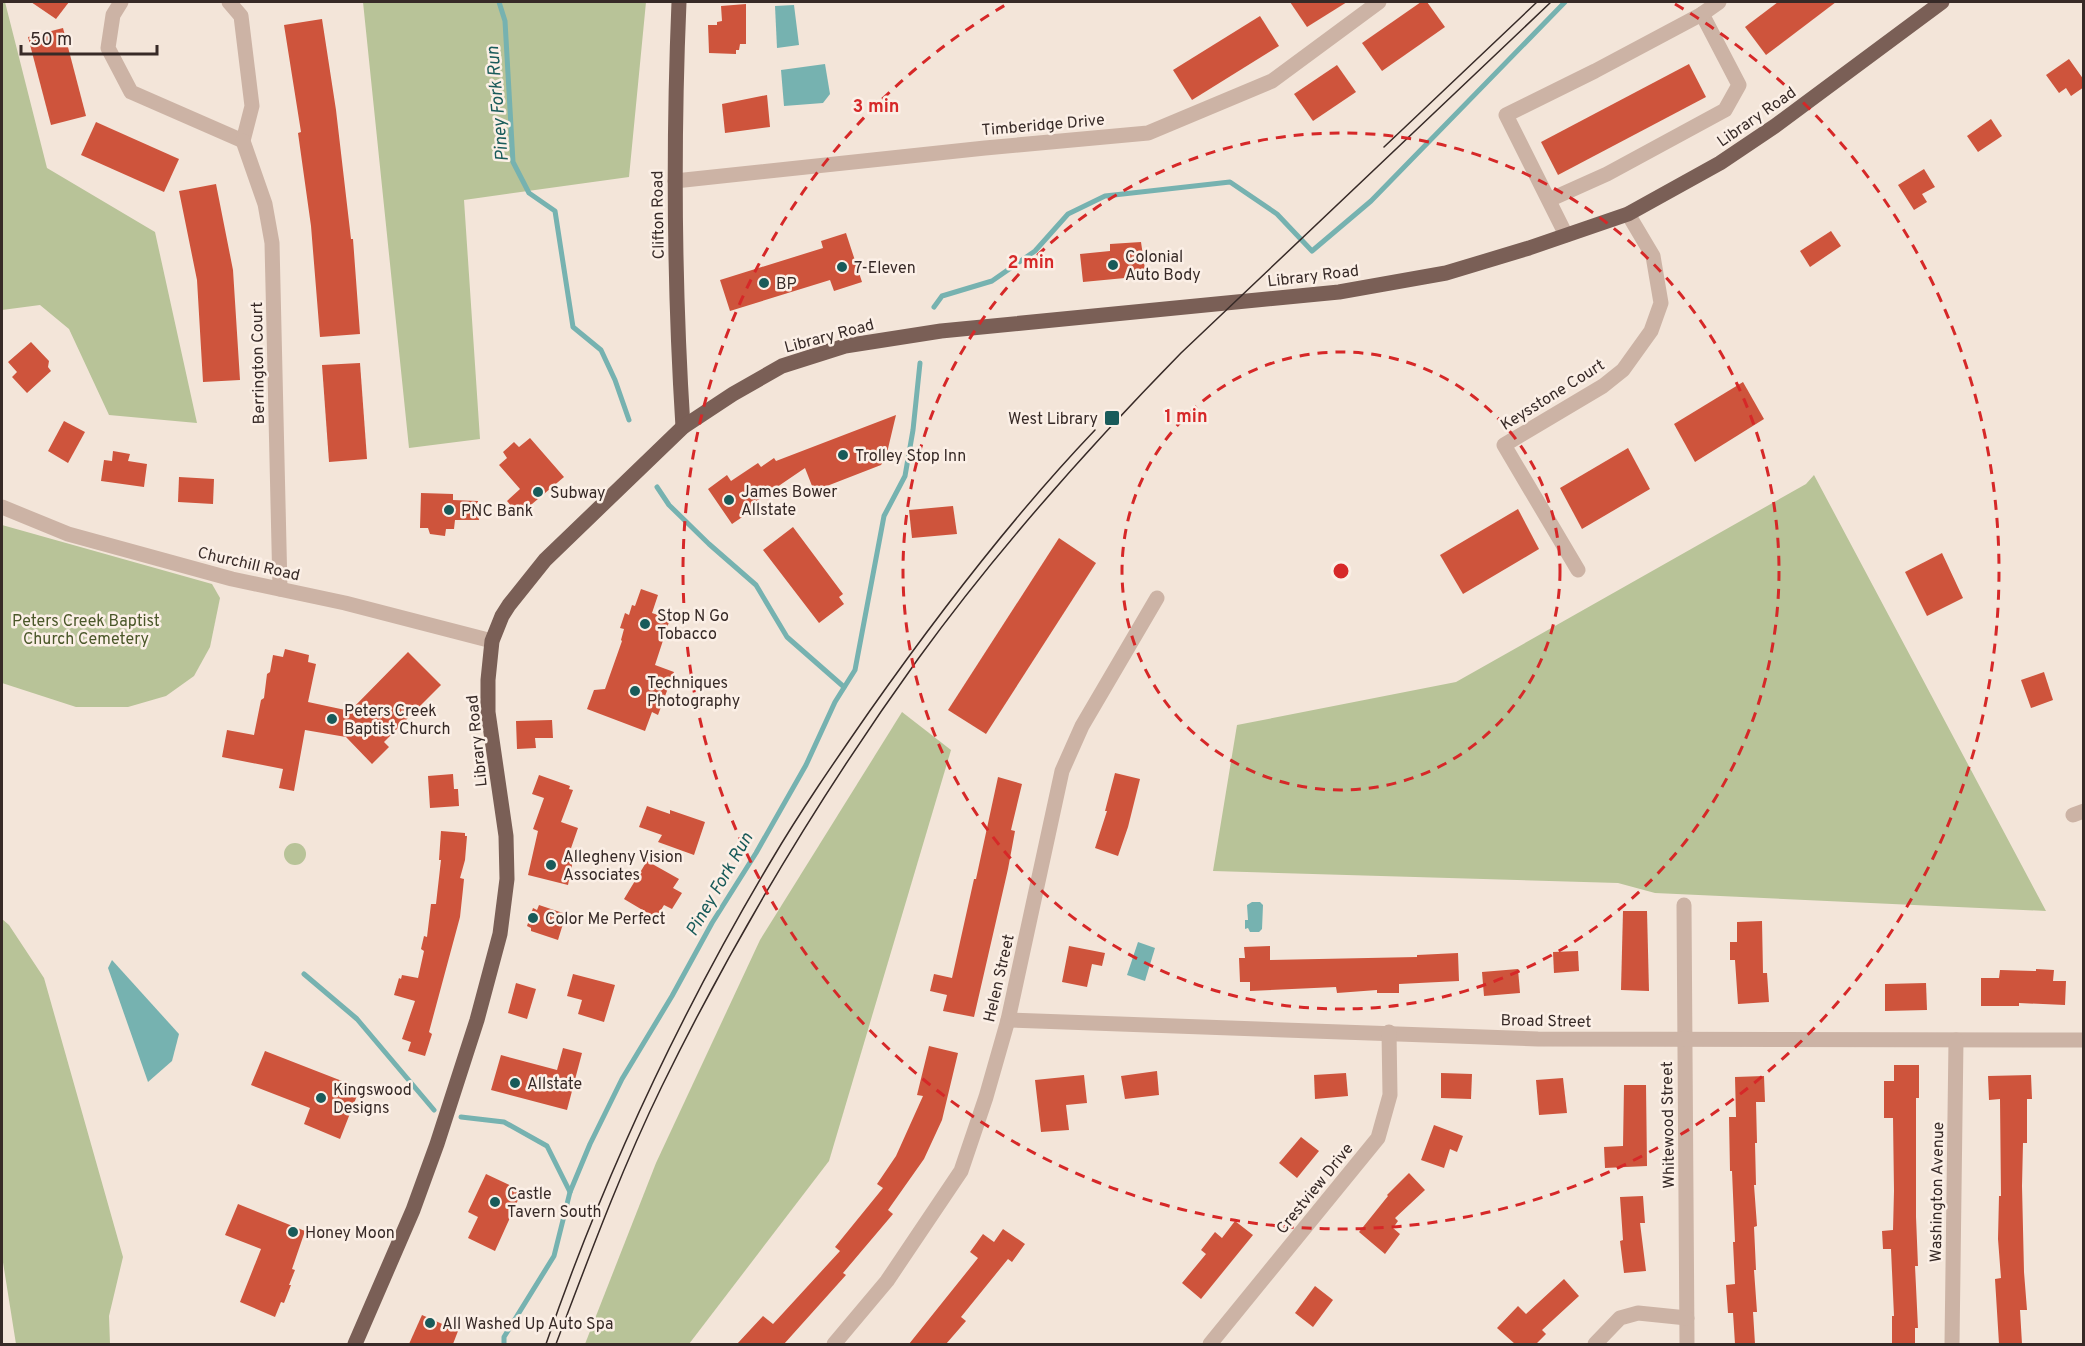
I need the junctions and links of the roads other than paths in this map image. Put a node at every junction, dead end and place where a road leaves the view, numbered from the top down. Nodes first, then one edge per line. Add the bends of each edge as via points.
1 (121, 2) edge
2 (229, 2) edge
3 (679, 2) edge
4 (1379, 2) edge
5 (1719, 2) edge
6 (1942, 2) edge
7 (1702, 14) junction
8 (243, 141) junction
9 (675, 181) junction
10 (1549, 200) junction
11 (1628, 213) junction
12 (1566, 235) junction
13 (683, 428) junction
14 (2, 507) edge
15 (1578, 570) dead end
16 (280, 589) junction
17 (1156, 598) dead end
18 (492, 641) junction
19 (1684, 905) dead end
20 (1008, 1020) junction
21 (1389, 1032) junction
22 (1684, 1038) junction
23 (1956, 1040) junction
24 (2084, 1040) edge
25 (1687, 1317) junction
26 (355, 1344) edge
27 (834, 1344) edge
28 (1210, 1344) edge
29 (1595, 1344) edge
30 (1687, 1344) edge
31 (1952, 1344) edge

1 - 8 street via 113,15 108,48 131,92
2 - 8 street via 241,16 252,106
3 - 9 main road, Clifton Road
4 - 9 street, Timberidge Drive via 1272,81 1148,133
5 - 7 street
6 - 11 main road, Library Road via 1730,157
7 - 10 street via 1739,85 1725,110 1607,174
7 - 10 street via 1506,115
8 - 16 street, Berrington Court via 265,204 272,243
9 - 13 main road, Clifton Road
10 - 12 street
11 - 12 main road, Library Road
11 - 15 street, Keysstone Court via 1653,256 1661,303 1652,332 1623,370 1603,386 1504,445
12 - 13 main road, Library Road via 1446,273 1339,292 941,331 845,346 782,366
13 - 18 main road, Library Road via 538,569 502,616
14 - 16 street, Churchill Road via 68,534
16 - 18 street, Churchill Road
17 - 20 street, Helen Street via 1082,726 1062,771
18 - 26 main road, Library Road via 488,712 506,836 507,879 500,934 437,1144
19 - 22 street, Whitewood Street
20 - 21 street, Broad Street
20 - 27 street, Helen Street via 961,1171 887,1281
21 - 22 street, Broad Street via 1538,1039
21 - 28 street, Crestview Drive via 1390,1095 1378,1138
22 - 23 street, Broad Street
22 - 25 street, Whitewood Street
23 - 24 street, Broad Street
23 - 31 street, Washington Avenue
25 - 29 street via 1638,1313 1620,1318
25 - 30 street, Whitewood Street

